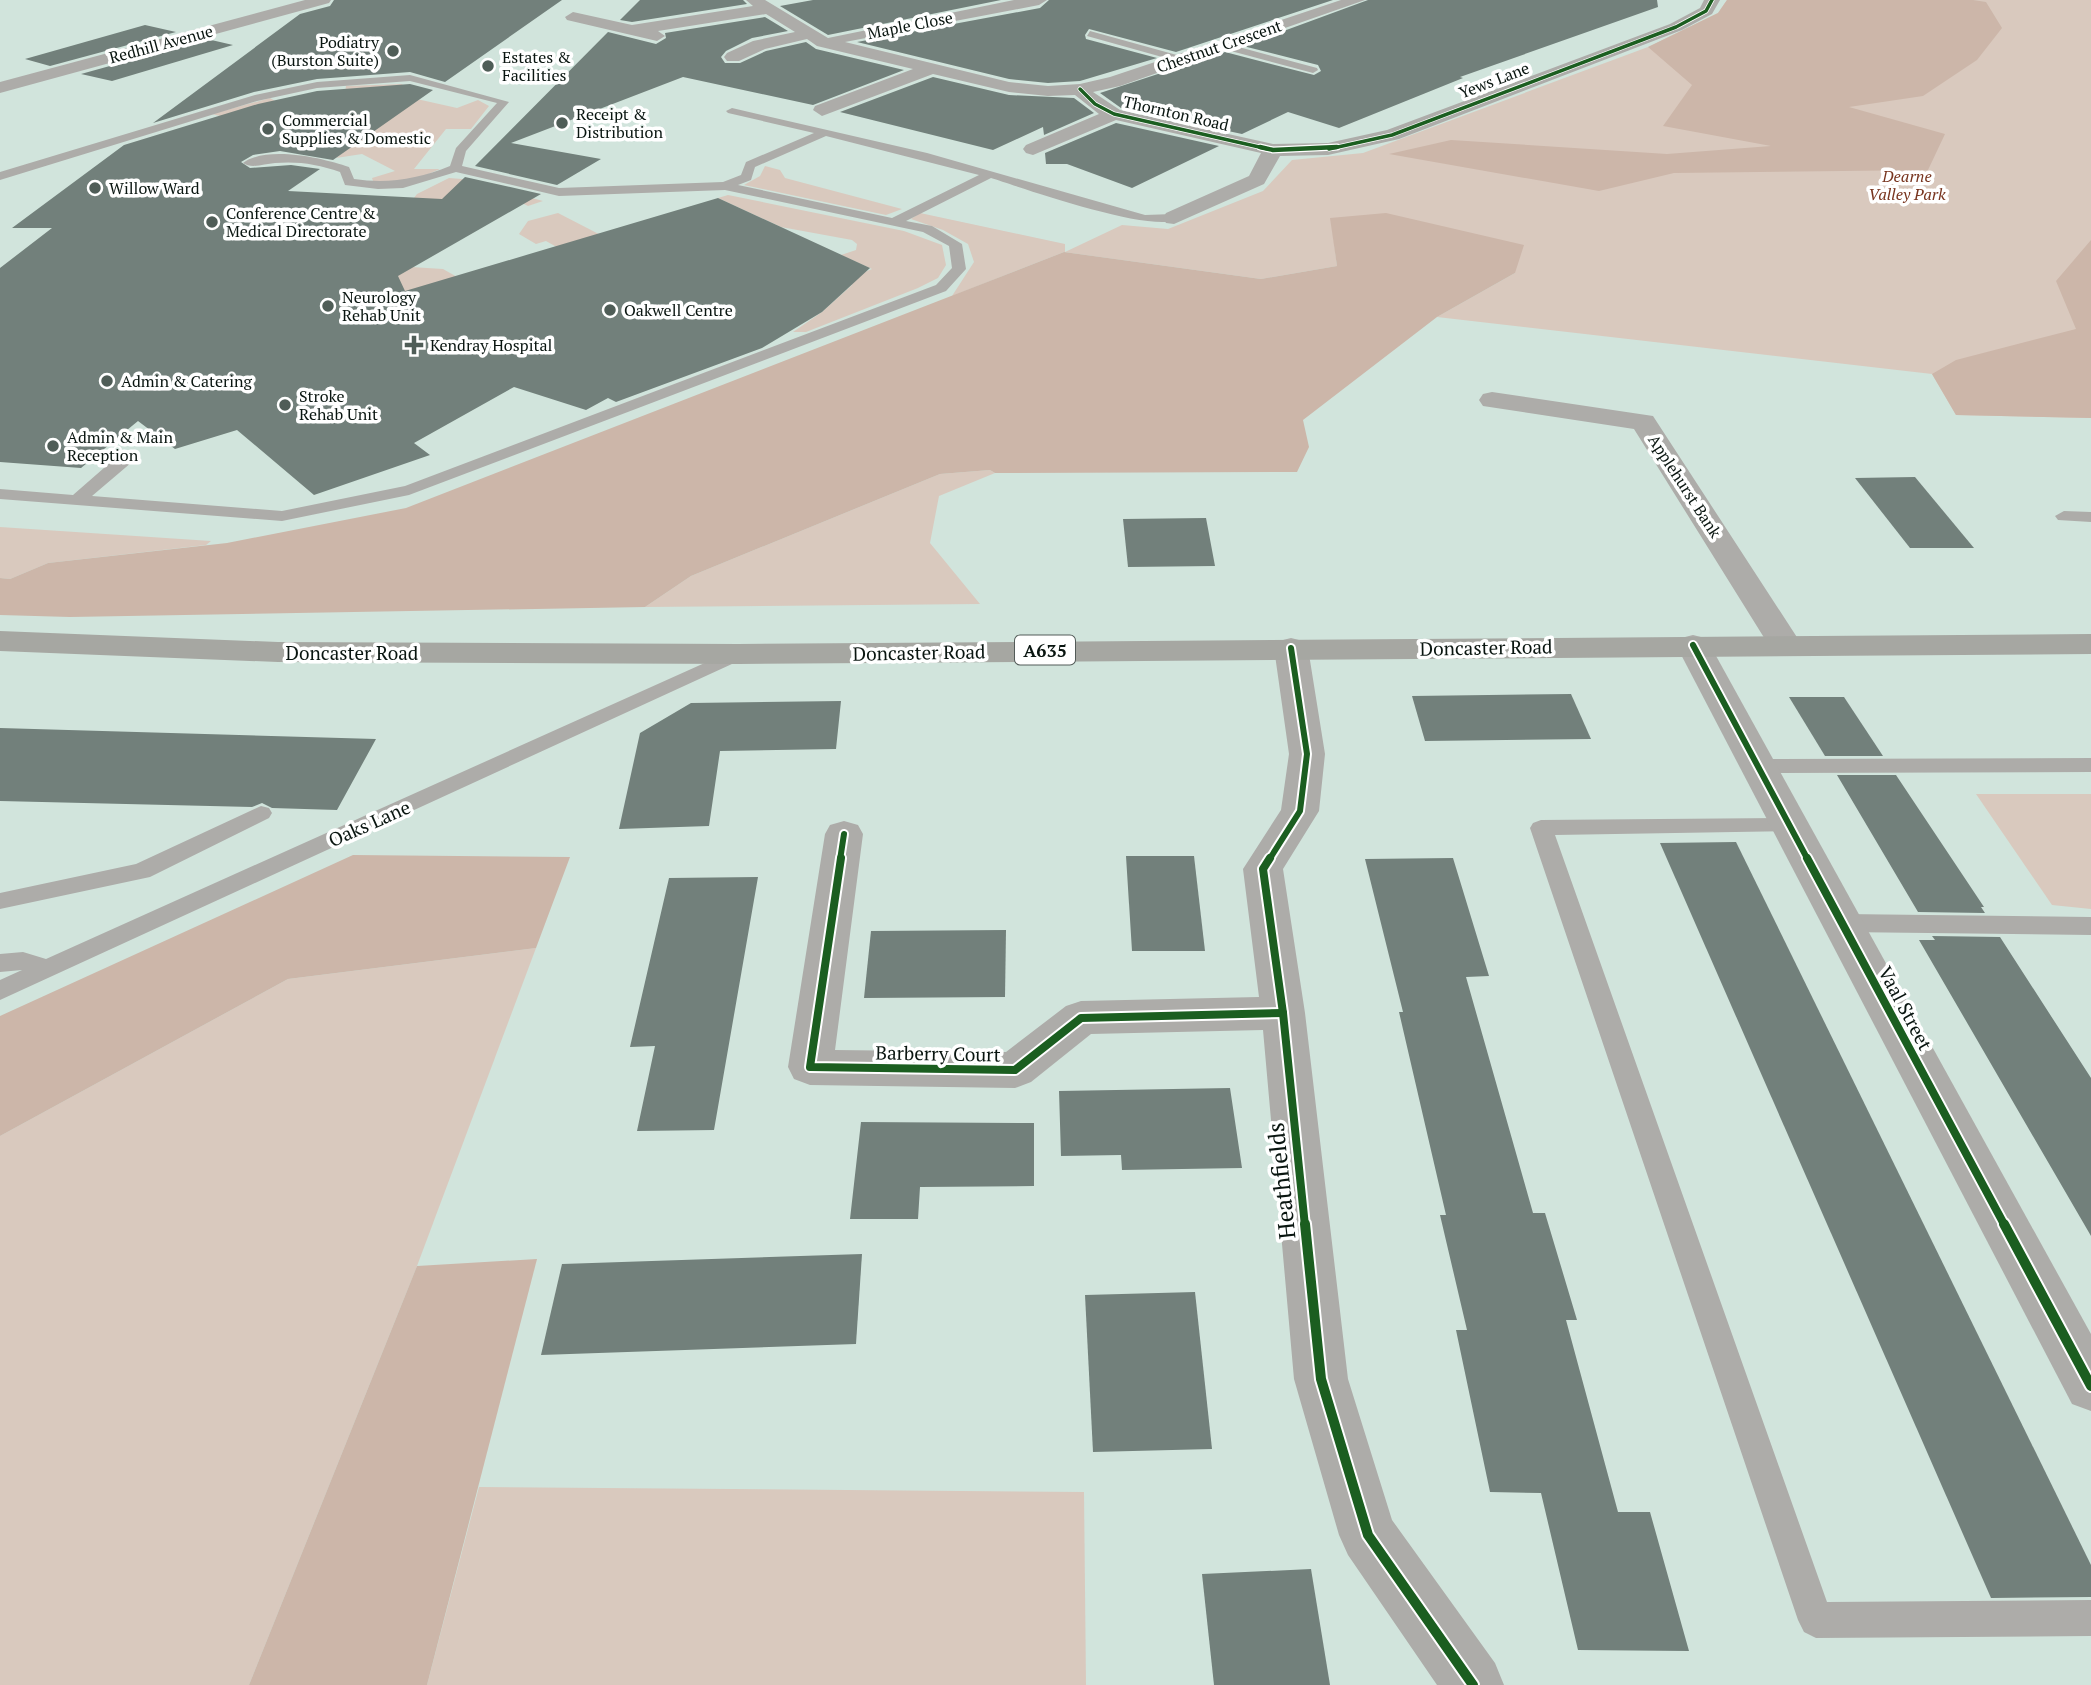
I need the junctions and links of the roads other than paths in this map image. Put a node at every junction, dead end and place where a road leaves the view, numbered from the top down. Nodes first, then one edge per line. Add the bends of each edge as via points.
1 (323, 0) edge
2 (1039, 0) edge
3 (1357, 0) edge
4 (1712, 0) edge
5 (760, 5) edge
6 (573, 17) dead end
7 (634, 30) junction
8 (1090, 34) dead end
9 (815, 38) junction
10 (669, 39) dead end
11 (1220, 45) junction
12 (1180, 59) junction
13 (764, 64) dead end
14 (932, 68) junction
15 (1313, 70) dead end
16 (0, 88) edge
17 (1080, 89) junction
18 (822, 110) dead end
19 (732, 111) dead end
20 (1114, 114) junction
21 (824, 133) junction
22 (1032, 149) dead end
23 (1273, 150) junction
24 (249, 163) dead end
25 (455, 168) junction
26 (988, 175) junction
27 (0, 176) edge
28 (724, 186) junction
29 (1174, 218) joint
30 (894, 222) junction
31 (1492, 400) dead end
32 (126, 458) dead end
33 (0, 494) edge
34 (77, 500) junction
35 (2064, 516) dead end
36 (2091, 517) edge
37 (0, 640) edge
38 (2091, 644) edge
39 (1693, 645) junction
40 (1785, 645) junction
41 (1291, 648) junction
42 (738, 654) junction
43 (2091, 765) edge
44 (1760, 766) junction
45 (261, 813) dead end
46 (1792, 826) junction
47 (844, 834) dead end
48 (0, 901) edge
49 (1843, 923) junction
50 (2091, 926) edge
51 (0, 963) edge
52 (47, 969) junction
53 (0, 991) edge
54 (1283, 1013) junction
55 (2091, 1386) edge
56 (2091, 1618) edge
57 (1473, 1685) edge

1 - 16 street, Redhill Avenue
2 - 9 street, Maple Close
3 - 11 street, Chestnut Crescent
4 - 23 street, Yews Lane via 1706,11 1676,27 1392,135 1328,149
5 - 7 street
5 - 9 street
6 - 7 street
7 - 10 street
8 - 12 lane
9 - 13 street via 759,45 726,59
9 - 14 street
11 - 12 street, Chestnut Crescent
11 - 15 lane
12 - 17 street, Chestnut Crescent
14 - 17 street via 1009,87
14 - 18 street
17 - 20 street, Thornton Road
19 - 21 lane
20 - 22 street, Thornton Road
20 - 23 street, Thornton Road
21 - 26 lane
21 - 28 lane via 750,166 747,177
23 - 29 street via 1256,180
24 - 25 lane via 278,157 310,158 345,170 349,181 377,187 424,183
25 - 27 lane via 460,150 504,102 410,78 317,85 255,98
25 - 28 lane via 559,192
26 - 29 lane via 1144,219
26 - 30 lane
28 - 30 lane
30 - 34 lane via 927,229 955,244 959,269 941,288 409,490 282,516
31 - 40 street, Applehurst Bank via 1643,422
32 - 34 lane
33 - 34 lane
35 - 36 lane
37 - 42 highway, Doncaster Road / A635 via 278,652
38 - 40 highway, Doncaster Road / A635
39 - 40 highway, Doncaster Road / A635
39 - 41 highway, Doncaster Road / A635
39 - 44 street, Vaal Street
41 - 42 highway, Doncaster Road / A635
41 - 54 street, Heathfields via 1307,754 1300,811 1262,869
42 - 52 lane, Oaks Lane
43 - 44 lane
44 - 46 street, Vaal Street
45 - 48 lane via 142,871
46 - 49 street, Vaal Street
46 - 56 lane via 1541,828 1816,1620
47 - 54 street, Barberry Court via 810,1067 1015,1070 1081,1018
49 - 50 lane
49 - 55 street, Vaal Street
51 - 52 lane via 23,961
52 - 53 lane, Oaks Lane
54 - 57 street, Heathfields via 1321,1379 1368,1535

